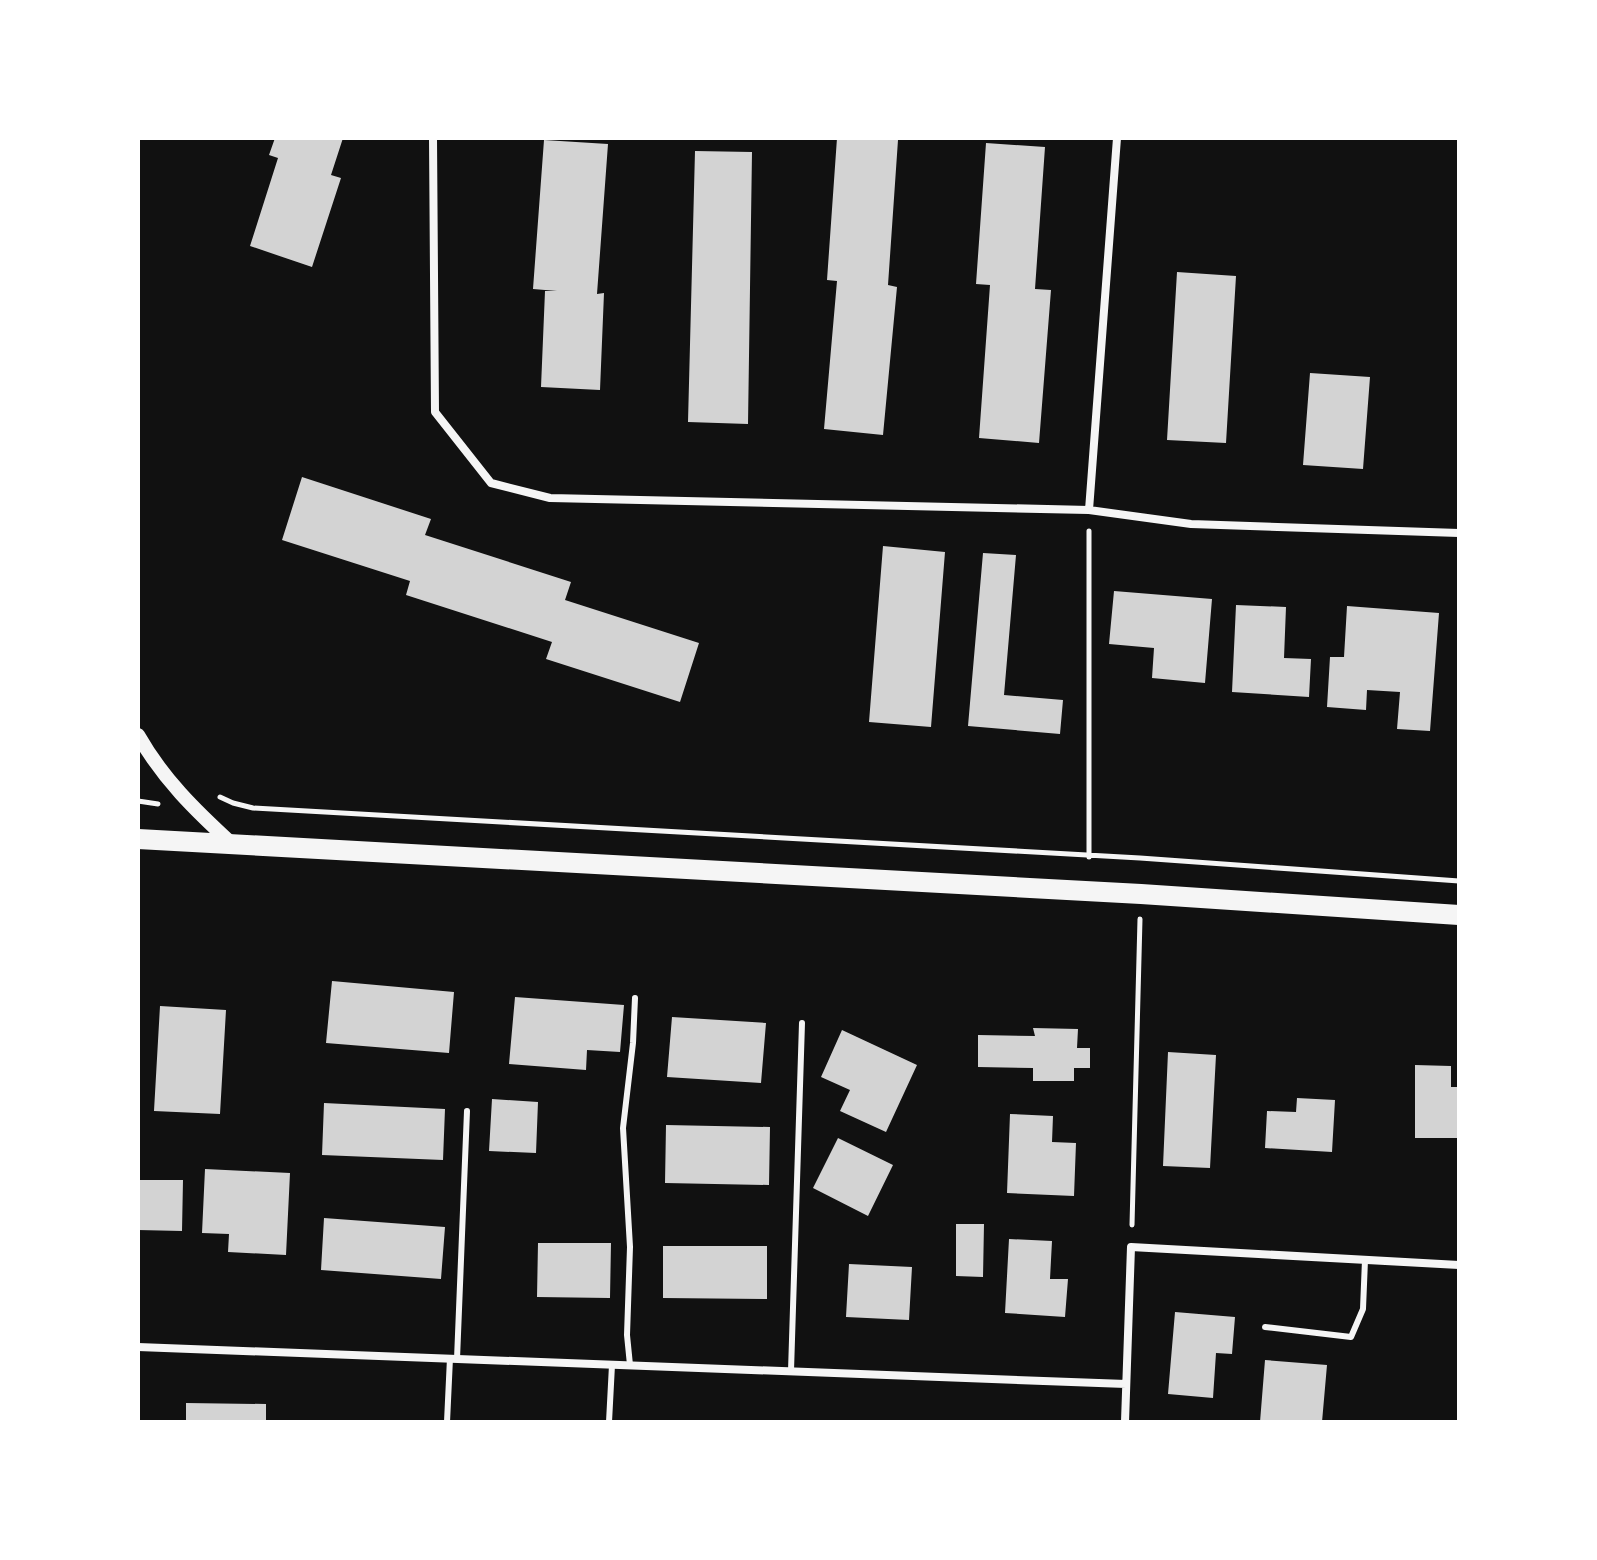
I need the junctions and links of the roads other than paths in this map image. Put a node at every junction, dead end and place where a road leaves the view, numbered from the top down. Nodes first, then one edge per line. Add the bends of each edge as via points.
1 (433, 138) edge
2 (1117, 138) edge
3 (1089, 510) junction
4 (1459, 533) edge
5 (138, 735) edge
6 (138, 839) edge
7 (232, 844) junction
8 (1459, 915) edge
9 (635, 998) dead end
10 (802, 1023) dead end
11 (467, 1111) dead end
12 (1365, 1260) junction
13 (1459, 1265) edge
14 (1265, 1327) dead end
15 (138, 1347) edge
16 (453, 1358) junction
17 (612, 1365) junction
18 (630, 1365) junction
19 (791, 1371) junction
20 (1126, 1384) junction
21 (447, 1422) edge
22 (609, 1422) edge
23 (1125, 1422) edge

1 - 3 street via 435,412 491,483 550,498
2 - 3 street
3 - 4 street via 1191,524
5 - 7 street via 177,791
6 - 7 main road
7 - 8 main road
9 - 18 lane via 623,1128
10 - 19 lane
11 - 16 lane
12 - 13 street
12 - 14 lane via 1363,1309 1351,1337
12 - 20 street via 1131,1247
15 - 16 street
16 - 17 street
16 - 21 lane
17 - 18 street
17 - 22 lane
18 - 19 street
19 - 20 street
20 - 23 street

